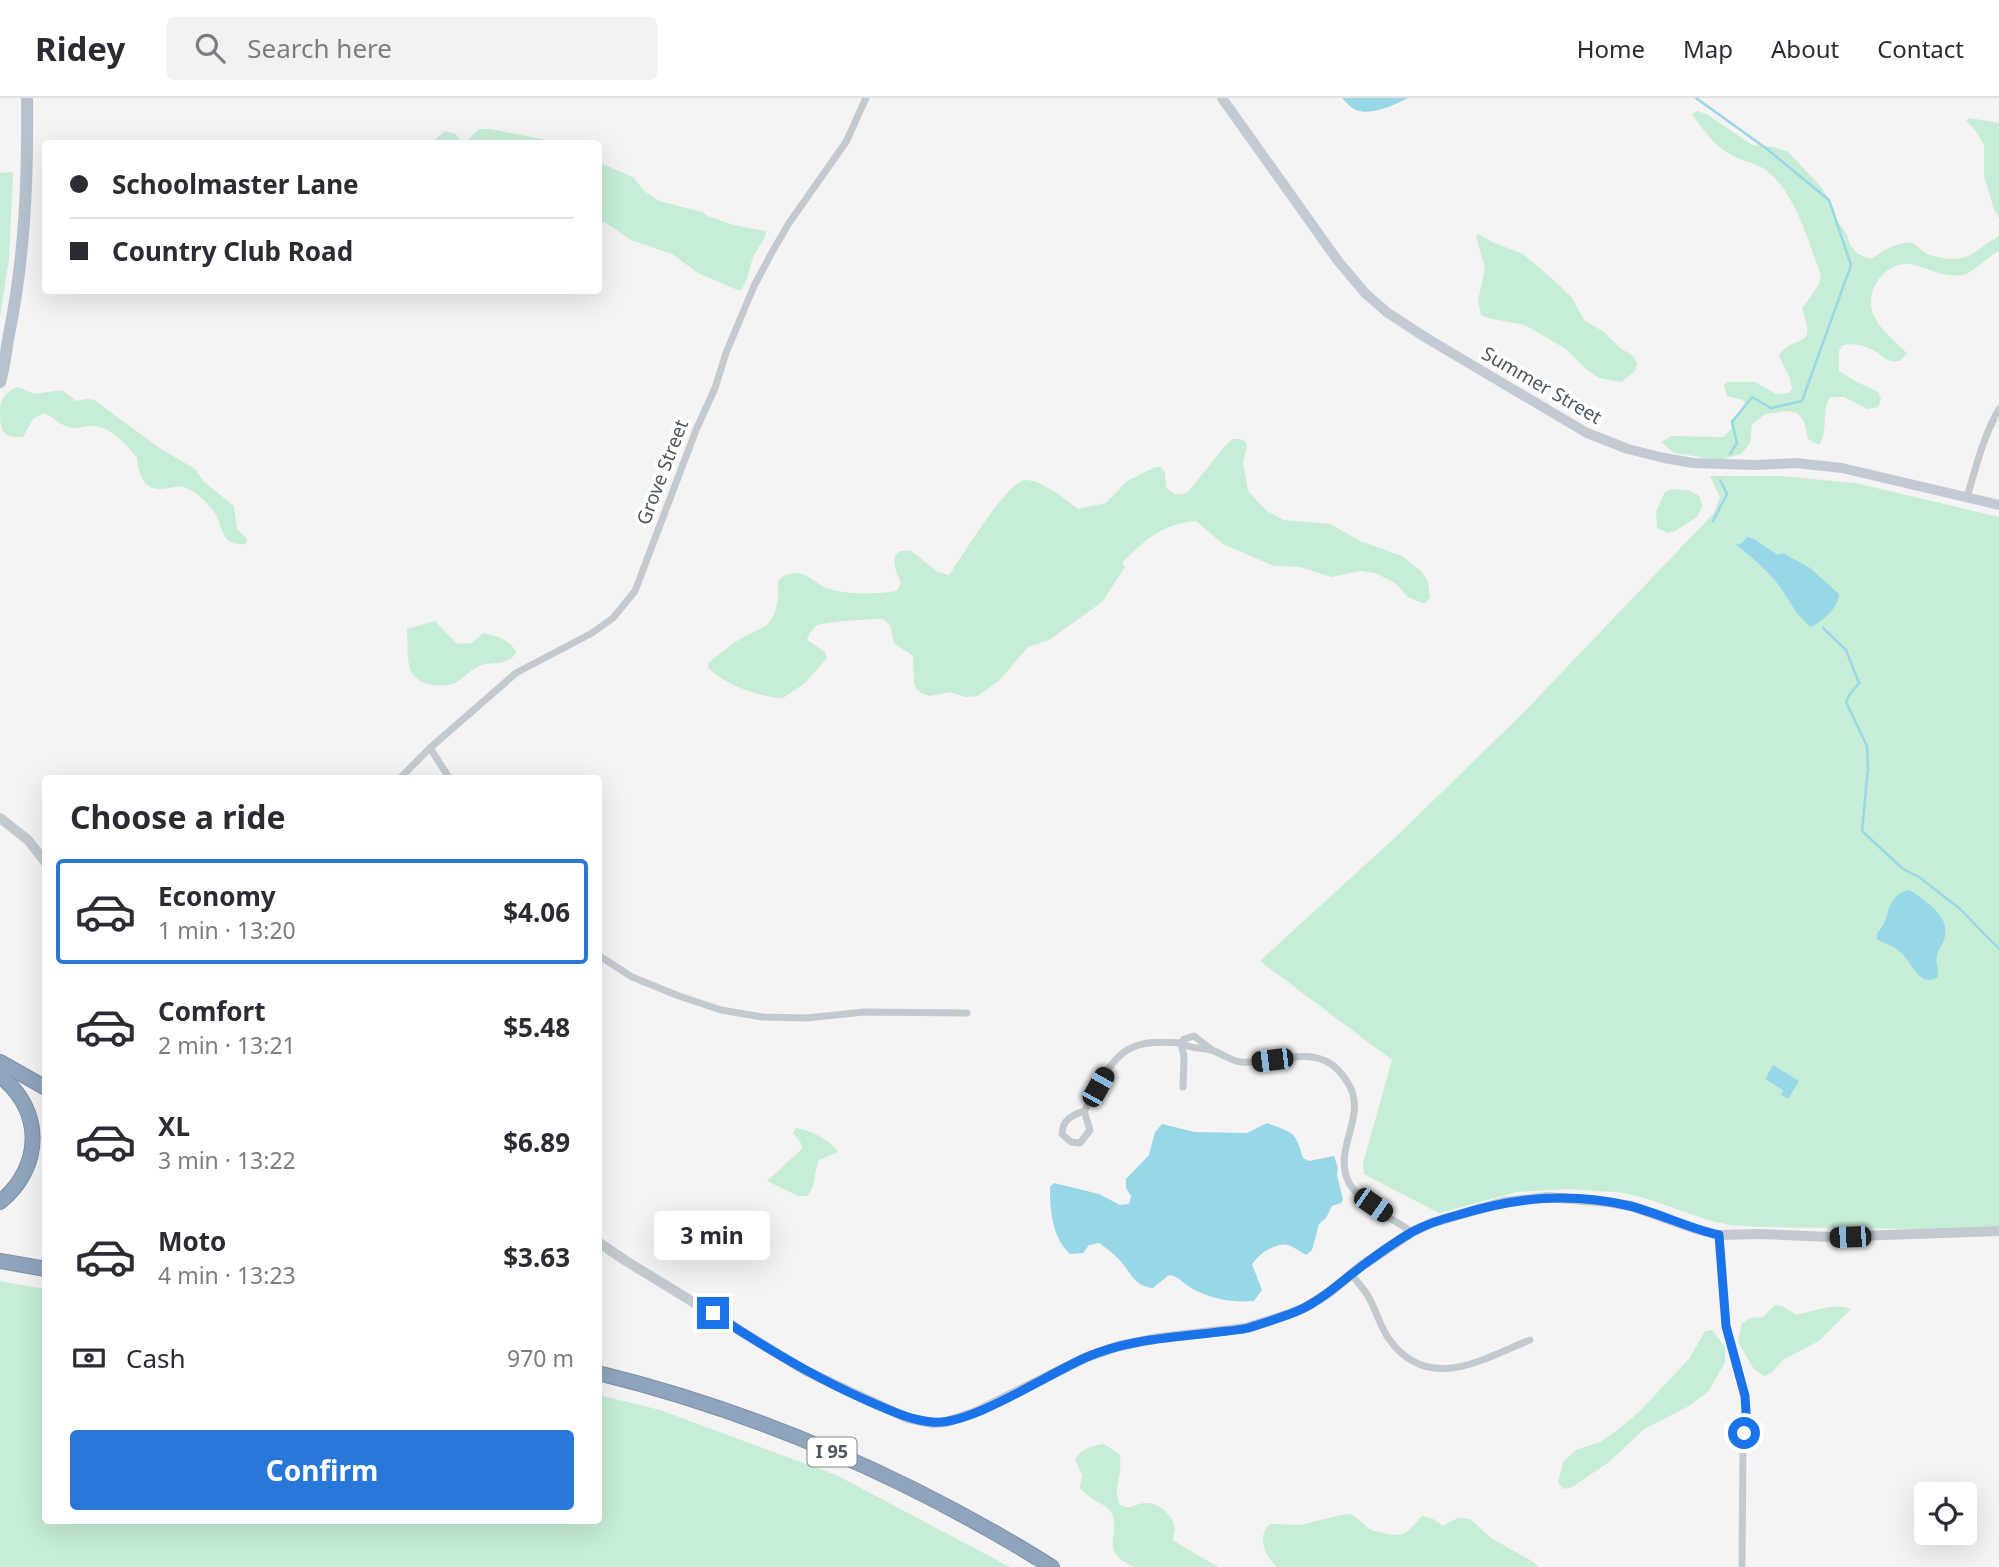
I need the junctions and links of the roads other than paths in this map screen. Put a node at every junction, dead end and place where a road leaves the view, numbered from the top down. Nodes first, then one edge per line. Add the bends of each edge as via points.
1 (27, 98) edge
2 (866, 98) edge
3 (1222, 98) edge
4 (8, 339) junction
5 (0, 356) edge
6 (0, 382) edge
7 (1999, 409) edge
8 (1967, 497) junction
9 (1999, 505) edge
10 (430, 748) junction
11 (403, 775) edge
12 (447, 775) edge
13 (0, 818) edge
14 (42, 858) edge
15 (602, 958) edge
16 (967, 1013) dead end
17 (1181, 1043) junction
18 (1212, 1050) junction
19 (0, 1062) edge
20 (0, 1076) edge
21 (42, 1086) edge
22 (1183, 1087) dead end
23 (1084, 1111) junction
24 (0, 1202) edge
25 (1999, 1231) edge
26 (1412, 1232) junction
27 (1719, 1235) junction
28 (602, 1245) edge
29 (0, 1261) edge
30 (42, 1268) edge
31 (1352, 1274) junction
32 (1530, 1340) dead end
33 (602, 1374) edge
34 (1052, 1567) edge
35 (1742, 1567) edge

1 - 4 main road via 24,234
2 - 10 street, Grove Street via 846,142 789,223 754,286 635,591 613,618 516,673
3 - 8 main road, Summer Street via 1366,294 1428,339 1587,433 1628,449 1693,463 1842,468
4 - 5 main road
4 - 6 main road
7 - 8 street
8 - 9 main road, Summer Street
10 - 11 street, Grove Street
10 - 12 street
13 - 14 street
15 - 16 street via 632,977 679,996 762,1017
17 - 18 street via 1191,1049
17 - 18 street via 1194,1036
17 - 22 street
17 - 23 street via 1154,1041 1125,1051 1109,1066
18 - 26 street via 1239,1062 1312,1057 1341,1073 1354,1094 1354,1117 1344,1157 1350,1185
19 - 21 highway
20 - 24 highway via 25,1105 33,1139 23,1175
23 - 23 street via 1063,1124 1062,1134 1070,1142 1080,1143 1090,1130
25 - 27 street via 1829,1237
26 - 27 street via 1504,1202 1547,1197 1631,1206
26 - 31 street
27 - 35 street via 1726,1326 1745,1396
28 - 31 street via 806,1371 908,1418 933,1423 974,1413 1119,1346 1246,1328 1289,1314 1330,1293
29 - 30 highway
31 - 32 street via 1395,1346 1419,1364 1461,1368
33 - 34 highway, I 95 via 709,1405 840,1455 943,1505

